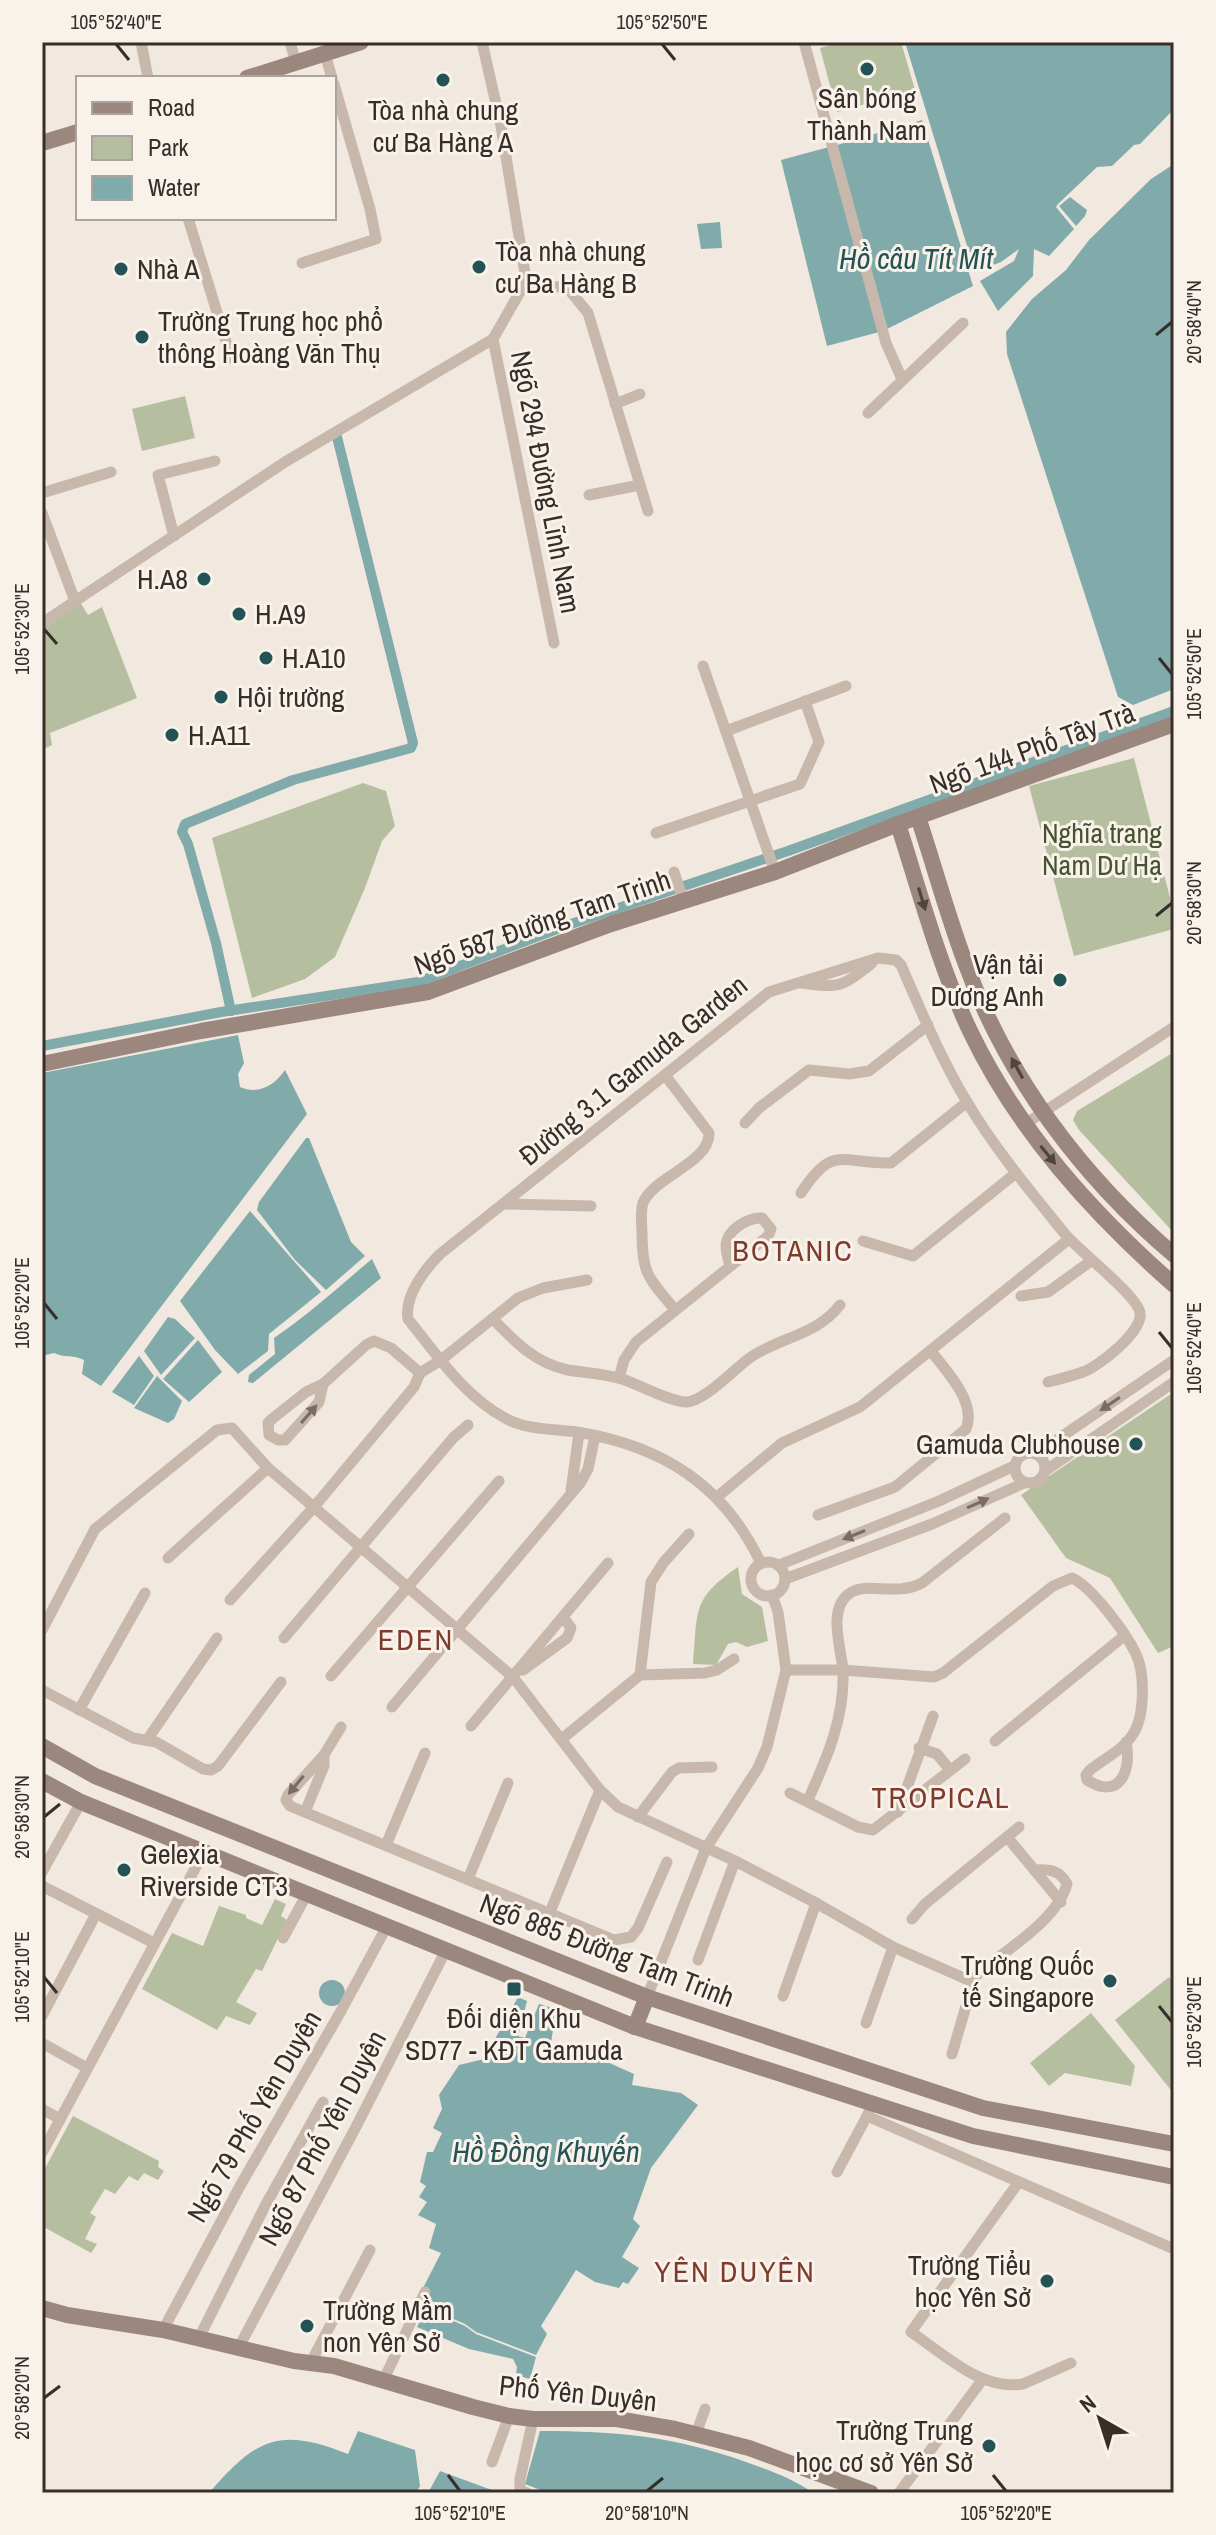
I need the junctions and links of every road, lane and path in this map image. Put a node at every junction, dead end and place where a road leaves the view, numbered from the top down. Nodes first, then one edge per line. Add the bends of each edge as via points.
1 (141, 42) edge
2 (290, 42) edge
3 (361, 42) edge
4 (482, 42) edge
5 (804, 42) edge
6 (325, 54) junction
7 (296, 63) junction
8 (148, 76) edge
9 (254, 76) edge
10 (331, 76) edge
11 (336, 91) edge
12 (76, 133) edge
13 (42, 143) edge
14 (189, 220) edge
15 (302, 263) dead end
16 (521, 290) junction
17 (963, 323) dead end
18 (493, 339) junction
19 (231, 358) dead end
20 (902, 379) junction
21 (640, 394) dead end
22 (615, 404) junction
23 (868, 413) dead end
24 (215, 461) dead end
25 (111, 472) dead end
26 (640, 485) junction
27 (42, 493) edge
28 (589, 495) dead end
29 (648, 511) dead end
30 (42, 513) edge
31 (174, 536) junction
32 (75, 601) junction
33 (42, 623) edge
34 (554, 643) dead end
35 (703, 666) dead end
36 (846, 686) dead end
37 (805, 701) junction
38 (1174, 724) edge
39 (726, 731) junction
40 (750, 801) junction
41 (908, 821) junction
42 (656, 833) dead end
43 (925, 839) junction
44 (905, 846) junction
45 (773, 867) junction
46 (675, 876) dead end
47 (682, 897) junction
48 (928, 1025) junction
49 (1174, 1027) edge
50 (42, 1064) edge
51 (665, 1075) junction
52 (967, 1102) junction
53 (1041, 1111) junction
54 (745, 1123) dead end
55 (1025, 1124) junction
56 (1016, 1173) junction
57 (801, 1193) dead end
58 (505, 1204) junction
59 (591, 1206) dead end
60 (1069, 1239) junction
61 (863, 1241) dead end
62 (1174, 1255) edge
63 (1091, 1261) junction
64 (730, 1266) junction
65 (587, 1280) dead end
66 (1174, 1285) edge
67 (1021, 1296) dead end
68 (840, 1305) dead end
69 (675, 1310) junction
70 (493, 1319) junction
71 (931, 1351) junction
72 (441, 1360) junction
73 (1174, 1360) edge
74 (420, 1373) junction
75 (619, 1378) junction
76 (1048, 1382) dead end
77 (1174, 1382) edge
78 (323, 1384) junction
79 (468, 1425) dead end
80 (579, 1433) junction
81 (595, 1436) junction
82 (1036, 1454) junction
83 (1014, 1466) junction
84 (268, 1468) junction
85 (1045, 1471) junction
86 (499, 1481) dead end
87 (1024, 1483) junction
88 (571, 1492) junction
89 (717, 1497) junction
90 (939, 1501) junction
91 (314, 1507) junction
92 (818, 1515) dead end
93 (946, 1518) junction
94 (1005, 1518) dead end
95 (689, 1534) dead end
96 (362, 1546) junction
97 (168, 1558) dead end
98 (608, 1563) dead end
99 (761, 1563) junction
100 (779, 1565) junction
101 (785, 1579) junction
102 (408, 1586) junction
103 (145, 1593) dead end
104 (772, 1595) junction
105 (230, 1600) dead end
106 (457, 1628) junction
107 (42, 1630) edge
108 (1124, 1636) junction
109 (217, 1638) dead end
110 (284, 1638) dead end
111 (734, 1659) dead end
112 (786, 1670) junction
113 (843, 1670) junction
114 (640, 1675) junction
115 (331, 1676) dead end
116 (513, 1677) junction
117 (281, 1682) dead end
118 (42, 1690) edge
119 (392, 1707) dead end
120 (79, 1710) junction
121 (933, 1716) dead end
122 (471, 1726) dead end
123 (341, 1727) dead end
124 (563, 1738) junction
125 (147, 1740) junction
126 (995, 1741) dead end
127 (1126, 1742) dead end
128 (42, 1746) edge
129 (919, 1748) junction
130 (425, 1753) dead end
131 (324, 1755) junction
132 (965, 1759) dead end
133 (712, 1767) dead end
134 (950, 1770) junction
135 (95, 1776) junction
136 (42, 1781) edge
137 (508, 1783) dead end
138 (600, 1790) junction
139 (790, 1793) dead end
140 (808, 1800) junction
141 (81, 1802) junction
142 (305, 1812) junction
143 (897, 1812) junction
144 (638, 1817) junction
145 (217, 1825) junction
146 (1019, 1827) dead end
147 (1007, 1837) junction
148 (386, 1845) junction
149 (706, 1848) junction
150 (204, 1852) junction
151 (735, 1861) junction
152 (667, 1862) dead end
153 (1034, 1870) junction
154 (42, 1872) edge
155 (468, 1879) junction
156 (42, 1886) edge
157 (307, 1894) junction
158 (1061, 1902) junction
159 (816, 1903) junction
160 (550, 1912) junction
161 (96, 1914) junction
162 (912, 1919) dead end
163 (387, 1926) junction
164 (283, 1938) dead end
165 (154, 1943) junction
166 (893, 1947) junction
167 (446, 1950) junction
168 (698, 1960) dead end
169 (973, 1982) junction
170 (783, 1996) dead end
171 (647, 1997) junction
172 (42, 2016) edge
173 (866, 2023) dead end
174 (635, 2027) junction
175 (42, 2043) edge
176 (952, 2054) dead end
177 (87, 2068) junction
178 (323, 2102) dead end
179 (42, 2109) edge
180 (870, 2110) junction
181 (60, 2119) junction
182 (1174, 2144) edge
183 (42, 2153) edge
184 (837, 2172) dead end
185 (1174, 2177) edge
186 (1018, 2183) junction
187 (1174, 2249) edge
188 (370, 2250) dead end
189 (425, 2292) dead end
190 (42, 2308) edge
191 (163, 2330) junction
192 (199, 2338) junction
193 (239, 2347) junction
194 (311, 2362) junction
195 (1071, 2363) dead end
196 (384, 2379) junction
197 (982, 2380) junction
198 (705, 2409) dead end
199 (509, 2416) junction
200 (533, 2419) junction
201 (696, 2434) junction
202 (492, 2462) dead end
203 (527, 2493) edge
204 (871, 2493) edge
205 (899, 2493) edge

1 - 8 street
2 - 7 street
3 - 6 street
4 - 16 street via 525,273
5 - 20 street via 886,343
6 - 7 street
6 - 10 street
7 - 9 street
11 - 15 street via 376,239
12 - 13 street
14 - 19 street
16 - 18 street, Ngõ 294 Đường Lĩnh Nam
16 - 22 street via 569,288 588,313
17 - 20 street
18 - 31 street via 285,462
18 - 34 street, Ngõ 294 Đường Lĩnh Nam
20 - 23 street
21 - 22 street
22 - 26 street
24 - 31 street via 158,475
25 - 27 street
26 - 28 street
26 - 29 street
30 - 32 street
31 - 32 street
32 - 33 street
35 - 39 street
36 - 37 street
37 - 39 street
37 - 40 street via 819,742 800,784
38 - 41 street, Ngõ 144 Phố Tây Trà
39 - 40 street
40 - 42 street
40 - 45 street
41 - 43 street
41 - 44 street
41 - 45 street, Ngõ 587 Đường Tam Trinh
43 - 44 street
53 -> 43 street via 970,976
44 -> 55 street via 970,1031
45 - 47 street, Ngõ 587 Đường Tam Trinh
46 - 47 street
47 - 50 street, Ngõ 587 Đường Tam Trinh via 428,992
48 - 51 street, Đường 3.1 Gamuda Garden via 901,965 878,958 769,992
48 - 52 street, Đường 3.1 Gamuda Garden
48 - 54 street via 869,1071 809,1070
49 - 53 street
51 - 58 street, Đường 3.1 Gamuda Garden
51 - 69 street via 709,1133 701,1152 651,1193 642,1207 643,1266
52 - 56 street, Đường 3.1 Gamuda Garden
52 - 57 street via 891,1163 829,1161
53 - 55 street
53 - 62 street via 1114,1198
55 -> 66 street via 1098,1214
56 - 60 street, Đường 3.1 Gamuda Garden
56 - 61 street via 913,1256
58 - 59 street, Đường 3.1 Gamuda Garden
58 - 72 street, Đường 3.1 Gamuda Garden via 427,1267 410,1300 408,1319
60 - 63 street, Đường 3.1 Gamuda Garden
60 - 71 street
63 - 67 street via 1048,1292
63 - 76 street, Đường 3.1 Gamuda Garden via 1132,1298 1140,1320 1128,1339 1092,1368
64 - 64 street via 768,1236 771,1229 762,1218 747,1220 729,1236
64 - 69 street
65 - 70 street via 529,1292
68 - 75 street via 812,1330 761,1351 692,1401
69 - 75 street via 636,1342
70 - 72 street
70 - 75 street via 546,1363
71 - 89 street via 860,1407 782,1443
71 - 92 street via 969,1411 966,1429 895,1487
72 - 74 street
72 - 80 street, Đường 3.1 Gamuda Garden via 464,1388 508,1420
73 -> 82 street
74 - 78 street via 374,1341
74 - 91 street
77 - 85 street
78 -> 78 street via 272,1419 269,1435 285,1440 319,1402
79 - 96 street
80 - 81 street, Đường 3.1 Gamuda Garden
80 - 88 street
81 - 88 street via 588,1469
81 - 89 street, Đường 3.1 Gamuda Garden via 671,1462
82 - 83 street via 1022,1454
82 - 85 street
83 - 87 street
83 - 90 street
84 - 91 street
84 - 97 street
84 - 107 street via 238,1432 217,1430 95,1529
85 - 87 street via 1038,1481
86 - 102 street
93 -> 87 street
88 - 106 street
89 - 99 street, Đường 3.1 Gamuda Garden
90 - 93 street
90 -> 100 street
91 - 96 street
91 - 105 street
93 - 101 street
94 - 113 street via 912,1588 861,1588 844,1598 837,1622
95 - 114 street via 651,1582
96 - 102 street
96 - 110 street
98 - 116 street
99 - 100 street
99 - 104 street via 752,1584 760,1594
100 - 101 street
101 - 104 street
102 - 106 street
102 - 115 street
103 - 120 street
104 - 112 street
106 - 116 street
106 - 119 street
108 - 113 street via 1089,1590 1072,1578 1053,1586 934,1677
108 - 126 street
108 - 127 street via 1137,1655 1141,1676 1140,1714
109 - 125 street
111 - 114 street via 705,1673
112 - 113 street
112 - 149 street via 758,1768
113 - 140 street via 831,1748
114 - 124 street
116 - 122 street
116 - 124 street
117 - 125 street via 211,1770
118 - 120 street
120 - 125 street
121 - 129 street
123 - 131 street
124 - 138 street
128 - 135 street, Ngõ 885 Đường Tam Trinh
129 - 134 street via 937,1754
129 - 143 street
130 - 148 street
131 - 142 street
131 -> 142 street via 286,1799
132 - 134 street
133 - 144 street via 672,1772
134 - 143 street
135 - 141 street
135 - 145 street, Ngõ 885 Đường Tam Trinh
136 - 141 street, Ngõ 885 Đường Tam Trinh
137 - 155 street
138 - 144 street
138 - 160 street
139 - 140 street
140 - 143 street via 873,1830
141 - 150 street, Ngõ 885 Đường Tam Trinh
141 - 154 street
142 - 148 street
144 - 149 street
145 - 150 street
145 - 171 street, Ngõ 885 Đường Tam Trinh
146 - 147 street
147 - 153 street
147 - 162 street
148 - 155 street
149 - 151 street
149 - 171 street
150 - 157 street, Ngõ 885 Đường Tam Trinh
150 - 165 street
151 - 159 street
151 - 168 street
152 - 160 street via 631,1937 614,1940
153 - 158 street
153 - 158 street via 1047,1869 1064,1878
155 - 160 street
156 - 161 street
157 - 163 street, Ngõ 885 Đường Tam Trinh
157 - 164 street
158 - 169 street
159 - 166 street
159 - 170 street
161 - 165 street
161 - 172 street
163 - 167 street, Ngõ 885 Đường Tam Trinh
163 - 191 street, Ngõ 79 Phố Yên Duyên
165 - 177 street
166 - 169 street
166 - 173 street
167 - 174 street, Ngõ 885 Đường Tam Trinh
167 - 193 street, Ngõ 87 Phố Yên Duyên
169 - 176 street
171 - 174 street
171 - 182 street, Ngõ 885 Đường Tam Trinh via 983,2108
174 - 180 street, Ngõ 885 Đường Tam Trinh
175 - 177 street
177 - 181 street
178 - 192 street
179 - 181 street
180 - 184 street
180 - 185 street, Ngõ 885 Đường Tam Trinh
180 - 186 street, Ngõ 885 Đường Tam Trinh
181 - 183 street
186 - 187 street, Ngõ 885 Đường Tam Trinh
186 - 197 street via 911,2332
188 - 194 street
189 - 196 street
190 - 191 street, Phố Yên Duyên
191 - 192 street, Phố Yên Duyên
192 - 193 street, Phố Yên Duyên
193 - 194 street, Phố Yên Duyên
194 - 196 street, Phố Yên Duyên
195 - 197 street via 1023,2384
196 - 199 street, Phố Yên Duyên
197 - 205 street
198 - 201 street
199 - 200 street, Phố Yên Duyên
199 - 202 street
200 - 201 street, Phố Yên Duyên via 617,2419
200 - 203 street via 520,2479 520,2490
201 - 204 street, Phố Yên Duyên

